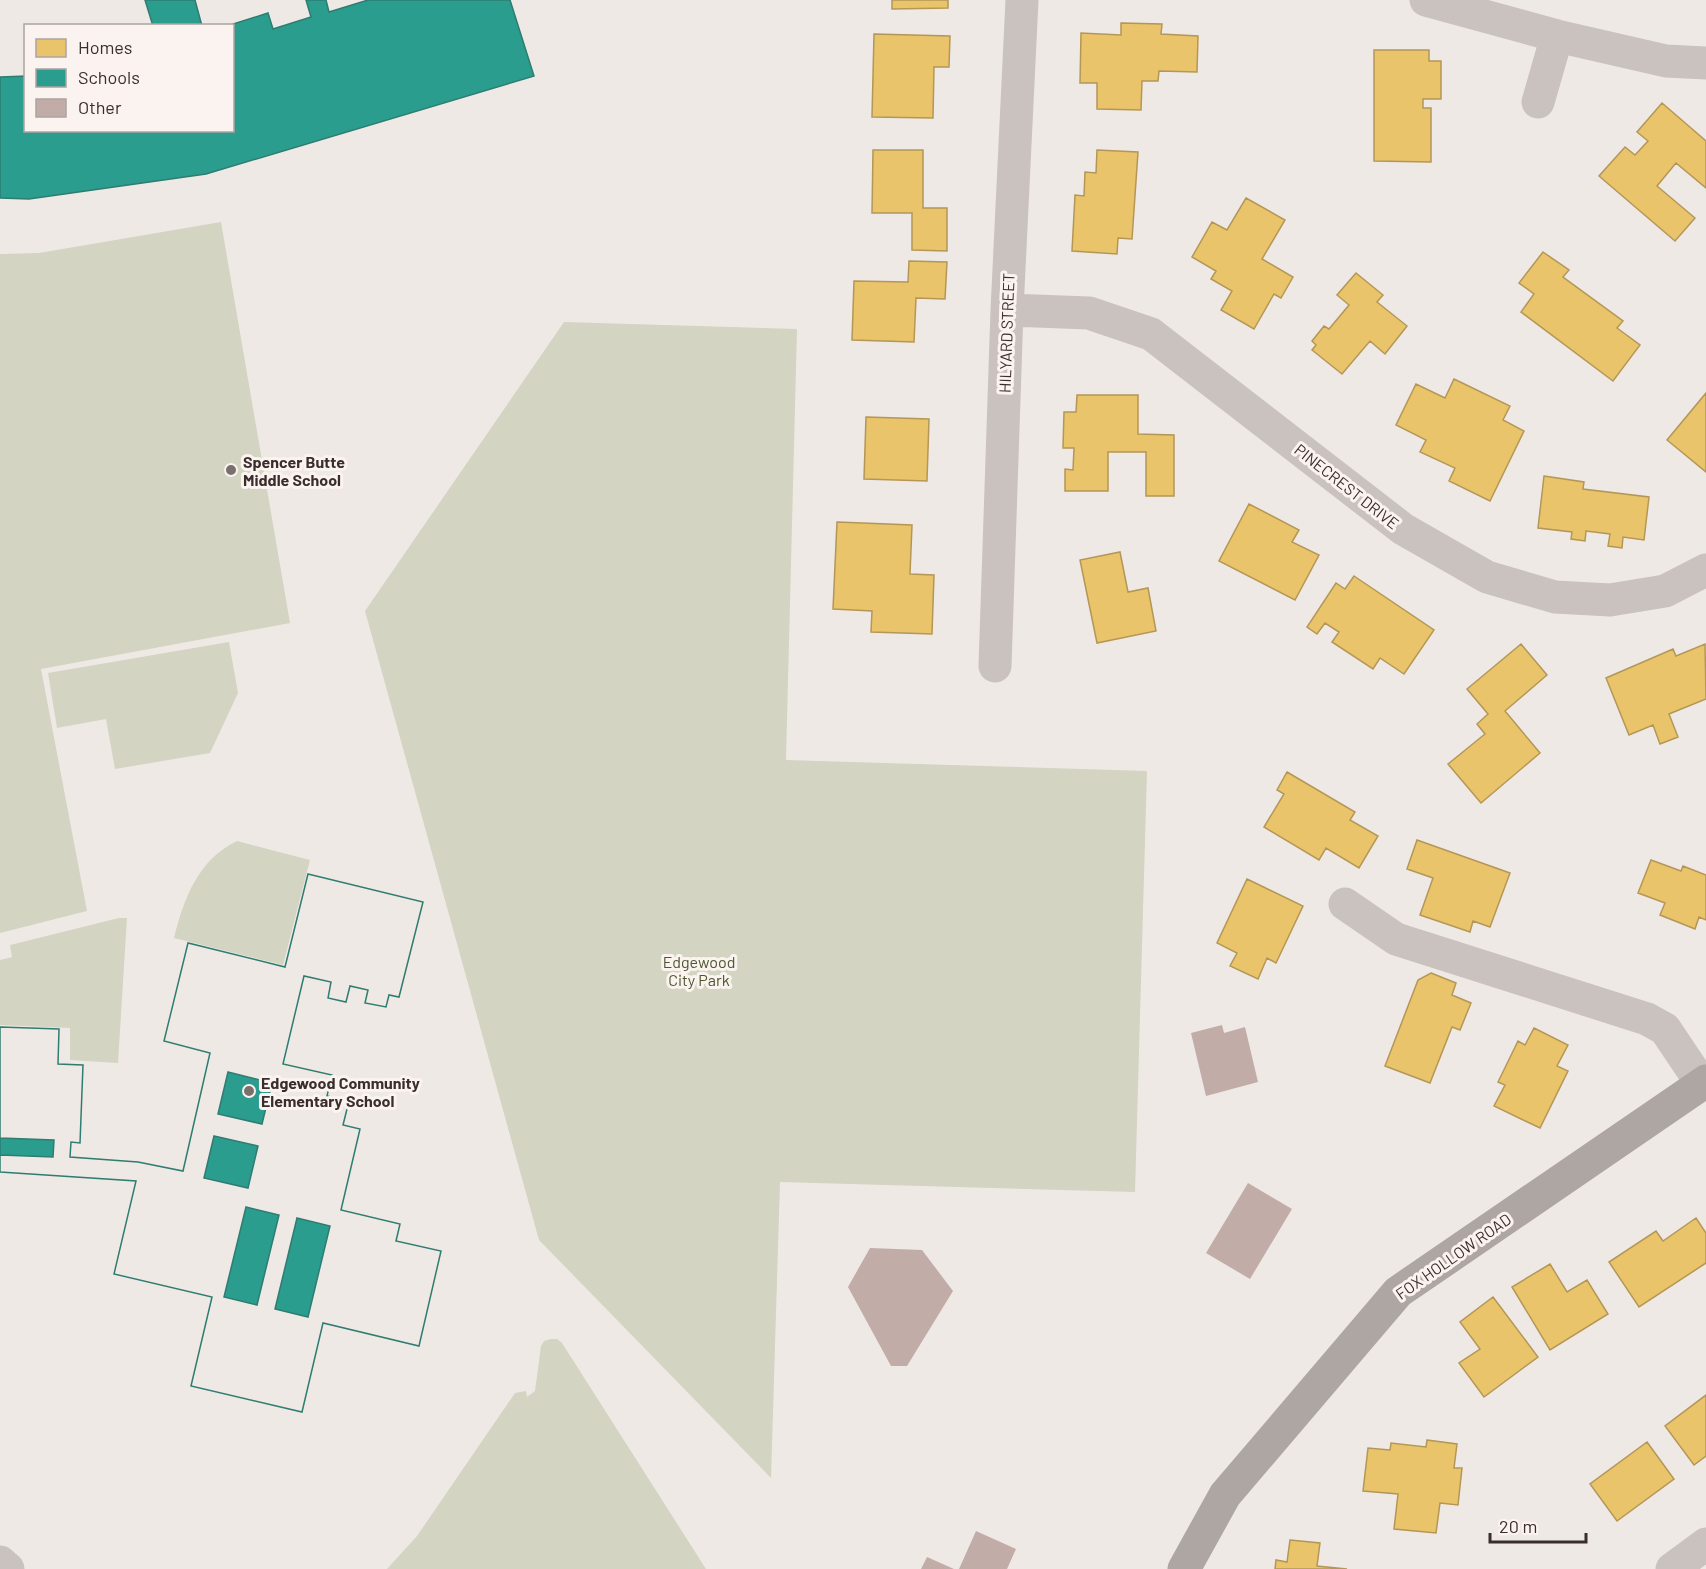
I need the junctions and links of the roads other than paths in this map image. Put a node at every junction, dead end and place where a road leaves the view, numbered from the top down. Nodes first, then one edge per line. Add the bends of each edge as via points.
1 (1022, 0) edge
2 (1426, 0) edge
3 (1557, 36) junction
4 (1706, 63) edge
5 (1538, 102) dead end
6 (1007, 310) junction
7 (1706, 570) edge
8 (995, 666) dead end
9 (1345, 904) dead end
10 (1704, 1082) edge
11 (1706, 1544) edge
12 (0, 1562) edge
13 (8, 1569) edge
14 (1184, 1569) edge
15 (1672, 1569) edge

1 - 6 street, HILYARD STREET
2 - 3 street
3 - 4 street via 1666,61
3 - 5 street
6 - 7 street, PINECREST DRIVE via 1089,313 1151,334 1403,529 1486,577 1555,597 1610,600 1665,591
6 - 8 street, HILYARD STREET
9 - 10 street via 1396,939 1647,1019 1665,1029
10 - 14 main road, FOX HOLLOW ROAD via 1398,1292 1225,1495
11 - 15 street
12 - 13 street

